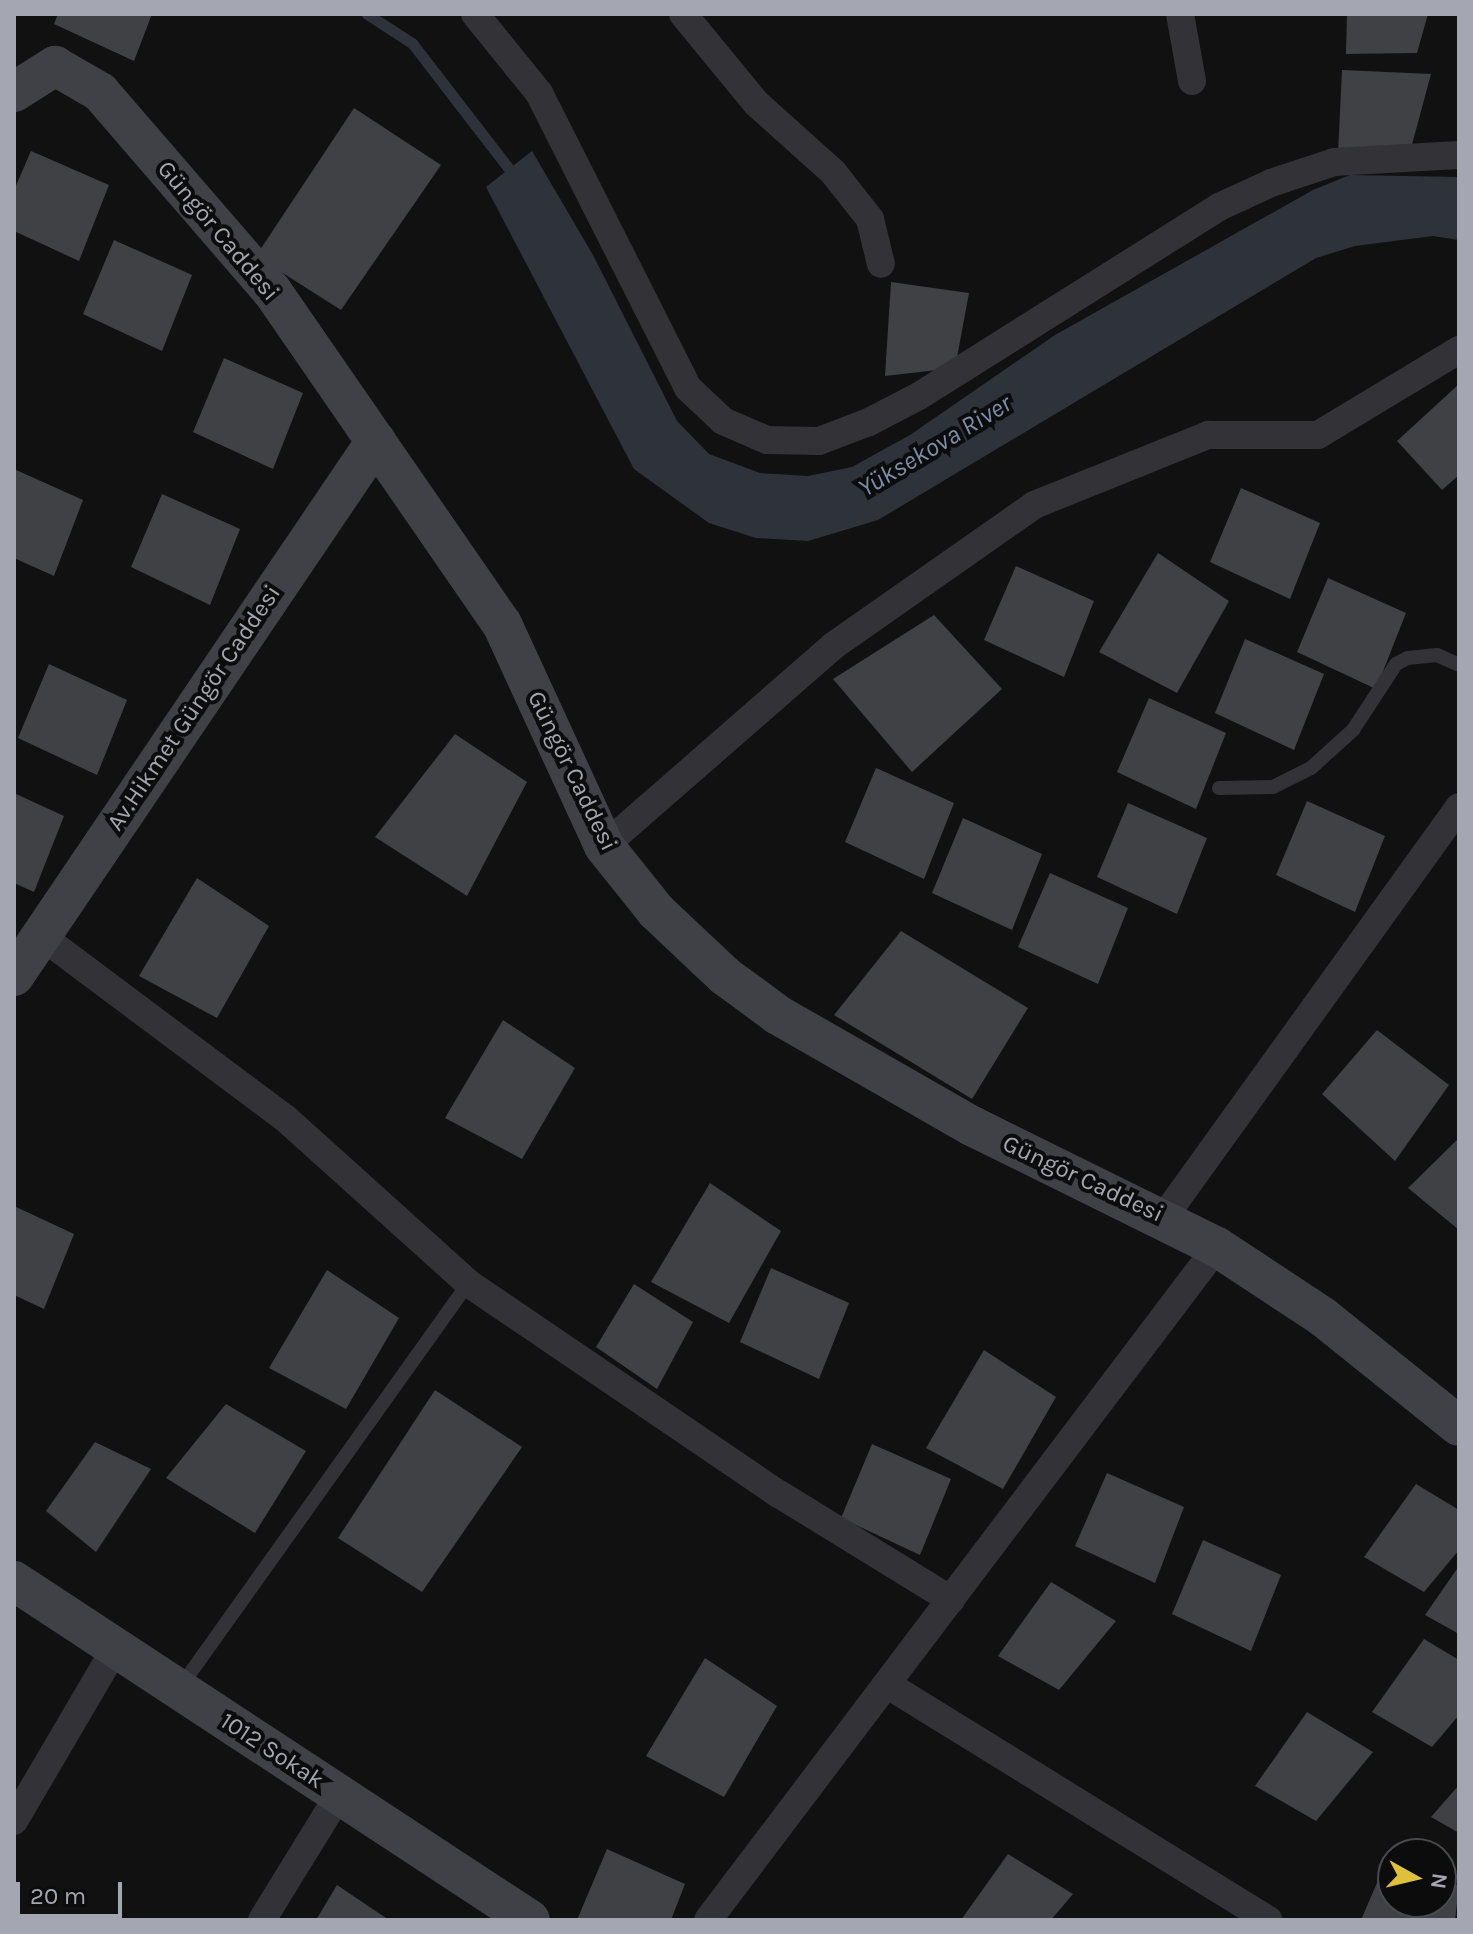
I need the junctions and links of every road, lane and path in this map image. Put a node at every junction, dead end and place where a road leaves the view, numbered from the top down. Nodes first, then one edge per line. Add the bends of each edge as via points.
1 (475, 14) edge
2 (683, 14) edge
3 (1180, 14) edge
4 (1192, 81) dead end
5 (14, 92) edge
6 (1459, 155) edge
7 (881, 264) dead end
8 (1459, 350) edge
9 (376, 441) junction
10 (1459, 665) edge
11 (1219, 788) dead end
12 (1459, 807) edge
13 (604, 846) junction
14 (40, 935) junction
15 (14, 976) edge
16 (1164, 1217) junction
17 (1217, 1247) junction
18 (468, 1283) junction
19 (1459, 1426) edge
20 (14, 1581) edge
21 (951, 1600) junction
22 (116, 1647) junction
23 (888, 1685) junction
24 (179, 1689) junction
25 (339, 1795) junction
26 (14, 1821) edge
27 (262, 1920) edge
28 (530, 1920) edge
29 (708, 1920) edge
30 (1268, 1920) edge

1 - 6 street via 539,93 688,388 723,421 767,440 819,441 907,403 1219,207 1271,183 1334,162
2 - 7 street via 756,103 833,172 870,219
3 - 4 street
5 - 9 street, Güngör Caddesi via 55,66 100,92 272,291
8 - 13 street via 1318,435 1208,435 1034,505 833,646
9 - 13 street, Güngör Caddesi via 502,624
9 - 14 street, Av.Hikmet Güngör Caddesi
10 - 11 lane via 1437,655 1396,664 1353,730 1311,768 1273,787
12 - 16 street
13 - 16 street, Güngör Caddesi via 656,911 725,976 778,1015 972,1126
14 - 15 street, Av.Hikmet Güngör Caddesi
14 - 18 street via 285,1118
16 - 17 street, Güngör Caddesi
17 - 19 street, Güngör Caddesi via 1323,1317
17 - 21 street
18 - 21 street via 779,1494
18 - 24 lane
20 - 22 street, 1012 Sokak
21 - 23 street
22 - 24 street, 1012 Sokak
22 - 26 street
23 - 29 street
23 - 30 street
24 - 25 street, 1012 Sokak
25 - 27 street
25 - 28 street, 1012 Sokak

